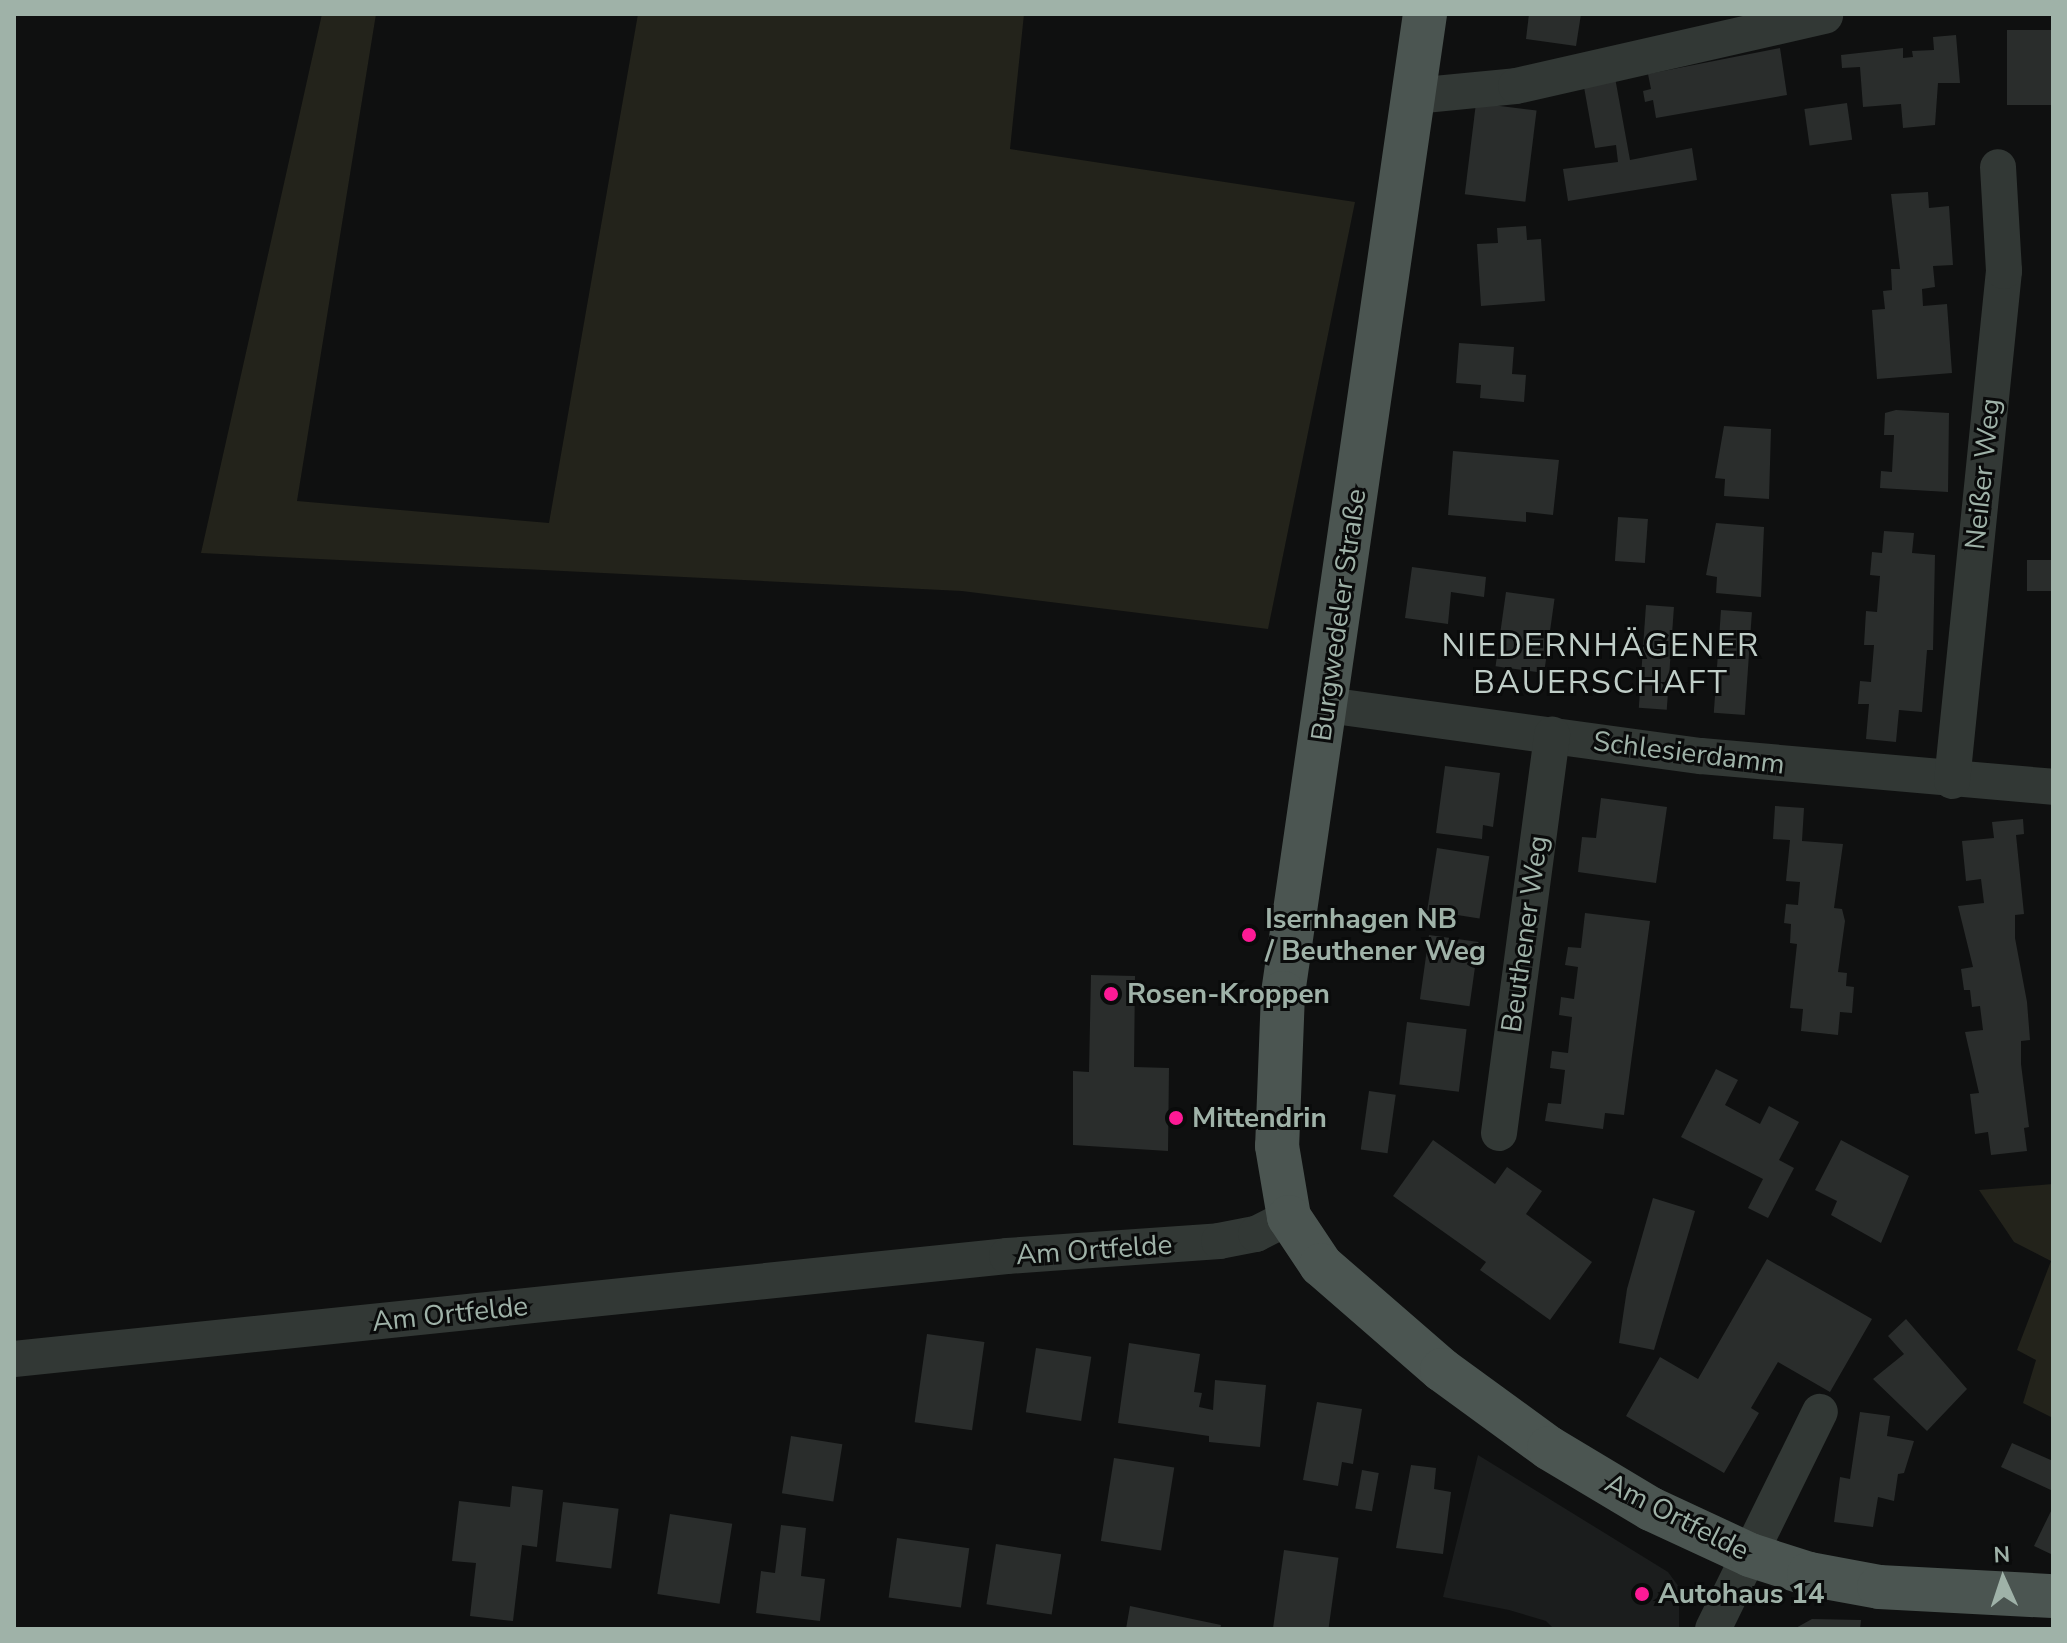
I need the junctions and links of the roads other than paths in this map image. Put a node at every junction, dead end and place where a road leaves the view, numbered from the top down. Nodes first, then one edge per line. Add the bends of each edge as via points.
1 (1425, 14) edge
2 (1825, 16) edge
3 (1414, 96) junction
4 (1998, 167) dead end
5 (1327, 705) junction
6 (1552, 735) junction
7 (1952, 781) junction
8 (2053, 787) edge
9 (1499, 1133) dead end
10 (1289, 1217) junction
11 (14, 1359) edge
12 (1820, 1412) dead end
13 (1750, 1555) junction
14 (2053, 1596) edge
15 (1713, 1629) edge

1 - 3 main road, Burgwedeler Straße
2 - 3 street via 1516,86
3 - 5 main road, Burgwedeler Straße
4 - 7 street, Neißer Weg via 2004,271
5 - 6 street, Schlesierdamm
5 - 10 main road, Burgwedeler Straße via 1276,1071 1277,1146
6 - 7 street, Schlesierdamm
6 - 9 street, Beuthener Weg
7 - 8 street, Schlesierdamm
10 - 11 street, Am Ortfelde via 1256,1234 1219,1241 1007,1256
10 - 13 main road, Am Ortfelde via 1321,1265 1454,1379 1549,1448 1651,1509
12 - 13 street
13 - 14 main road, Am Ortfelde via 1879,1587
13 - 15 street

